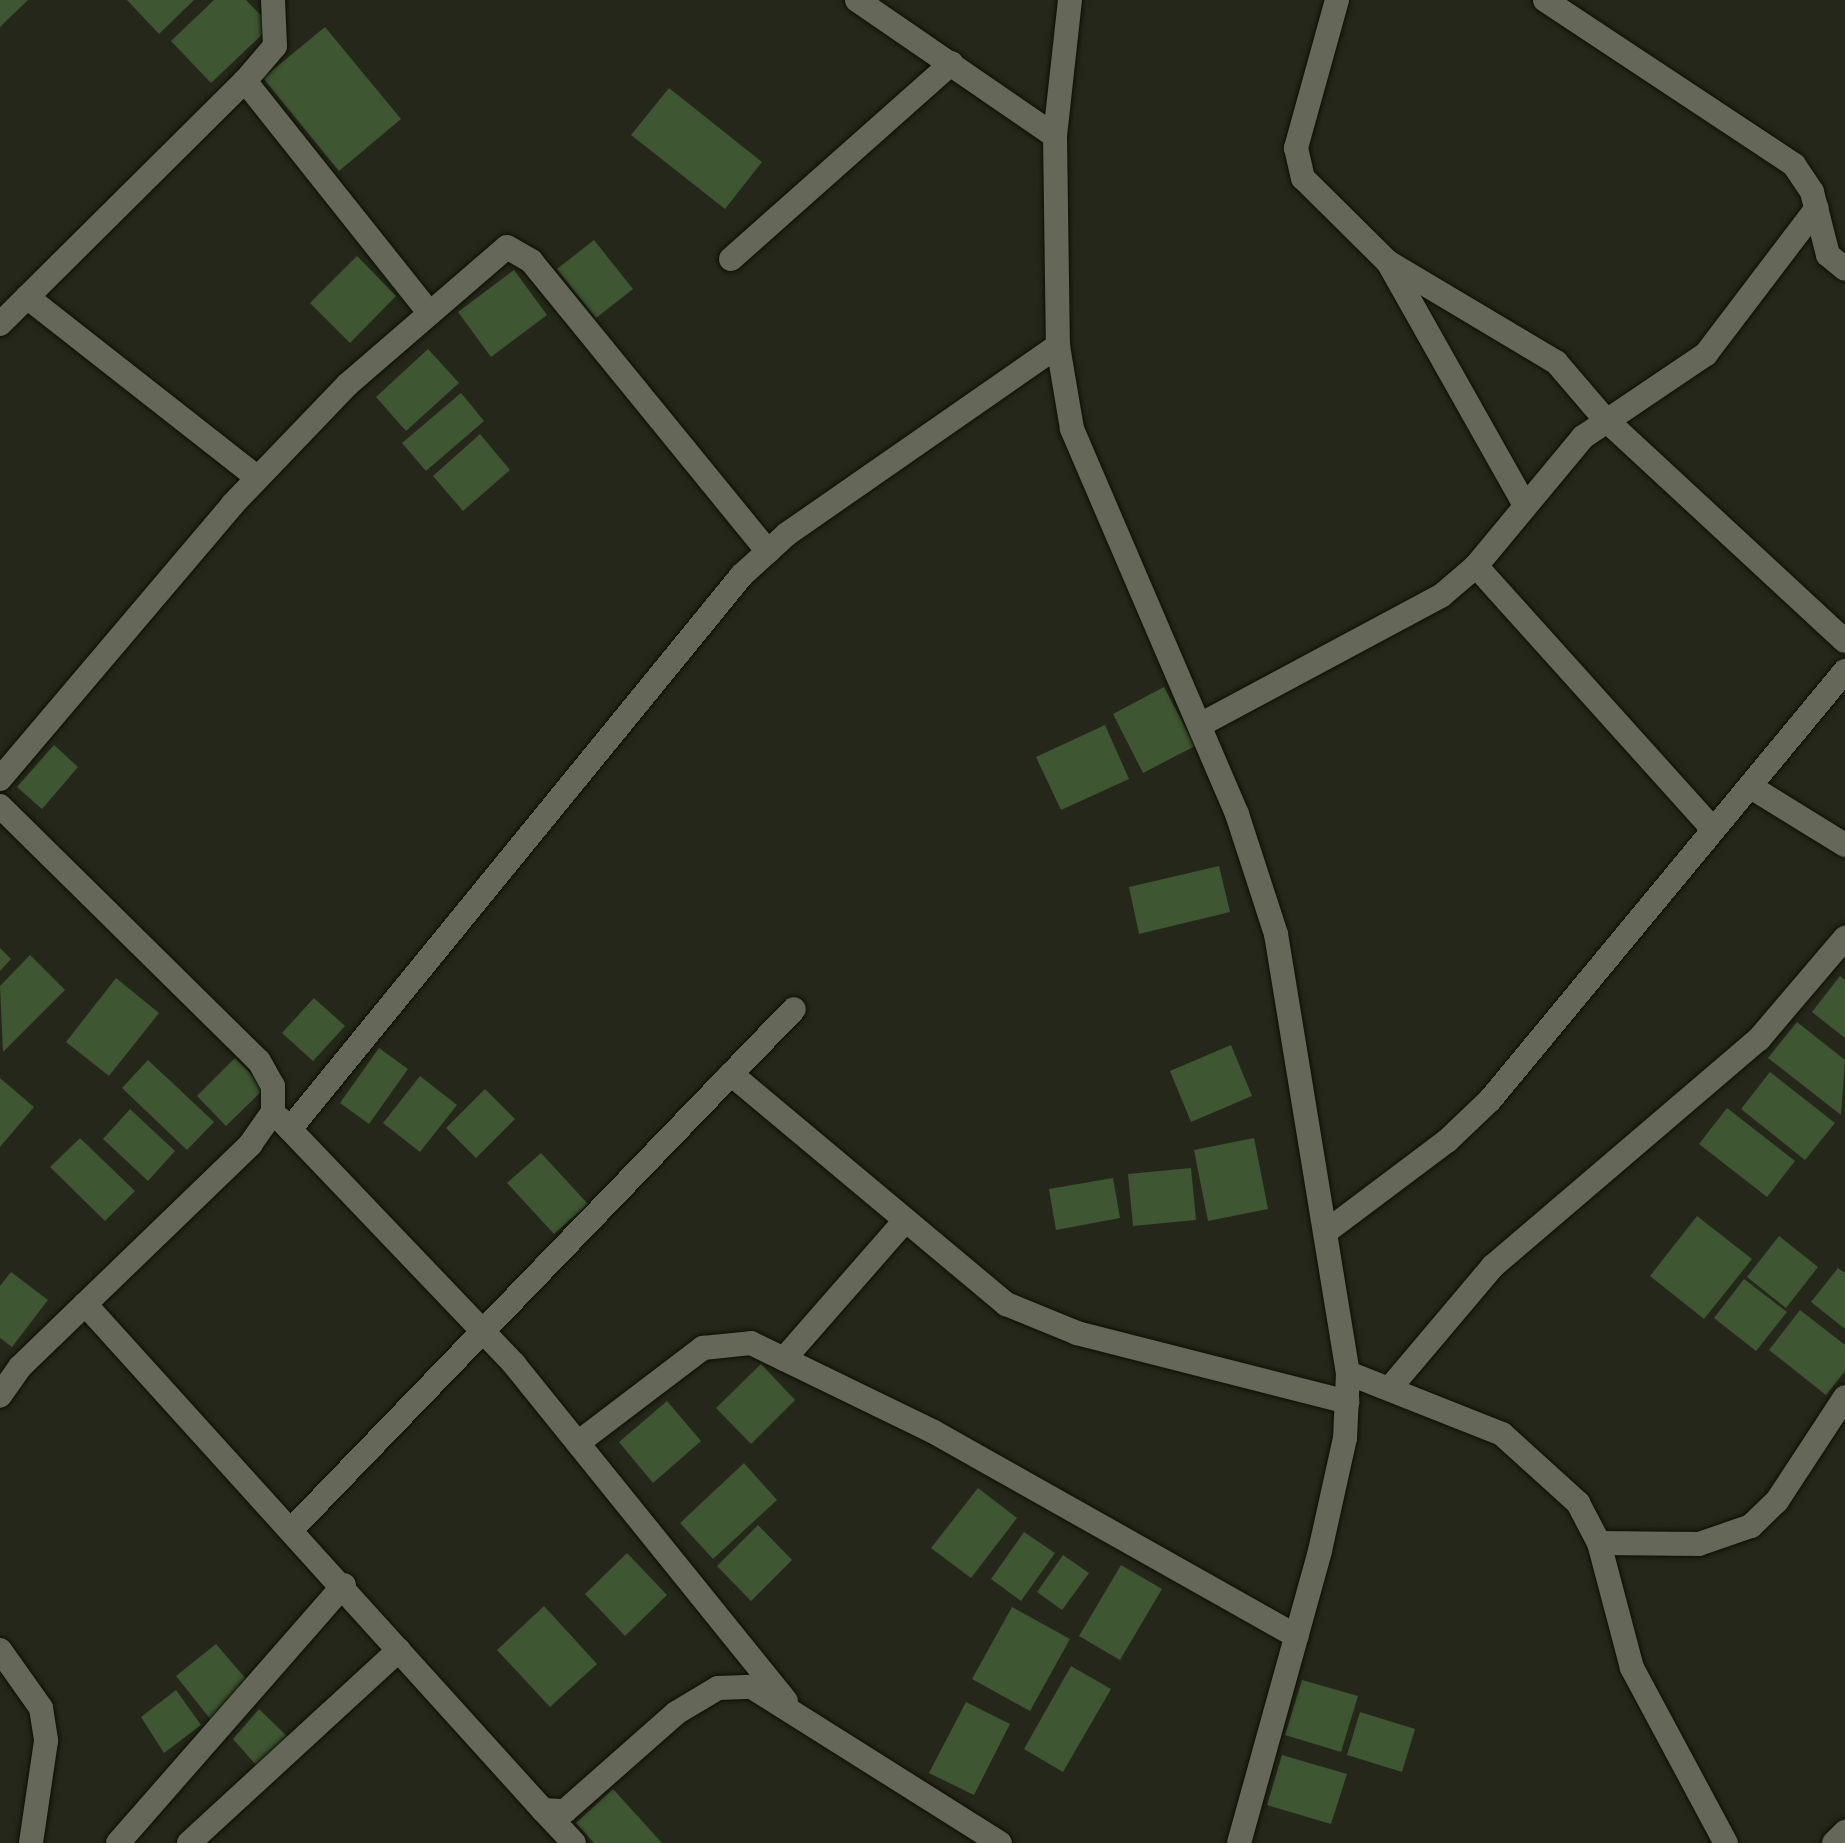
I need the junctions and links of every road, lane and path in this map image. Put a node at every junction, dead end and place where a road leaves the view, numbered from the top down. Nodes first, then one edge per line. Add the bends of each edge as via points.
1 (273, 0) edge
2 (857, 0) edge
3 (1070, 0) edge
4 (1337, 0) edge
5 (1545, 0) edge
6 (952, 63) junction
7 (245, 81) junction
8 (1055, 136) junction
9 (1817, 208) junction
10 (731, 259) dead end
11 (1388, 262) junction
12 (1845, 269) edge
13 (27, 297) junction
14 (428, 311) junction
15 (0, 324) edge
16 (1058, 346) junction
17 (1604, 418) junction
18 (258, 478) junction
19 (1525, 505) junction
20 (768, 552) junction
21 (1476, 566) junction
22 (1845, 641) edge
23 (1845, 671) edge
24 (1200, 725) junction
25 (0, 779) edge
26 (1751, 787) junction
27 (0, 806) edge
28 (1713, 829) junction
29 (1845, 845) edge
30 (1845, 938) edge
31 (794, 1009) dead end
32 (731, 1074) junction
33 (282, 1120) junction
34 (905, 1221) junction
35 (1327, 1231) junction
36 (85, 1304) junction
37 (482, 1331) junction
38 (784, 1359) junction
39 (1348, 1373) junction
40 (1390, 1388) junction
41 (0, 1396) edge
42 (1845, 1397) edge
43 (1347, 1402) junction
44 (579, 1442) junction
45 (293, 1528) junction
46 (1599, 1543) junction
47 (344, 1585) junction
48 (1296, 1636) junction
49 (0, 1650) edge
50 (399, 1650) junction
51 (789, 1705) junction
52 (543, 1810) junction
53 (1845, 1832) edge
54 (558, 1838) edge
55 (31, 1843) edge
56 (118, 1843) edge
57 (189, 1843) edge
58 (1000, 1843) edge
59 (1239, 1843) edge
60 (1726, 1843) edge
61 (1834, 1843) edge

1 - 7 street via 275,46
2 - 6 street
3 - 8 street
4 - 11 street via 1296,148 1303,178 1320,202
5 - 9 street via 1794,165
6 - 8 street
6 - 10 street
7 - 13 street
7 - 14 street
8 - 16 street
9 - 12 street via 1818,233
9 - 17 street via 1706,354
11 - 17 street via 1556,362
11 - 19 street
13 - 15 street
13 - 18 street
14 - 18 street
14 - 20 street via 495,254 520,252
16 - 20 street
16 - 24 street via 1072,429
17 - 19 street
17 - 22 street
18 - 25 street
19 - 21 street
20 - 33 street via 702,618
21 - 24 street via 1400,620
21 - 28 street
23 - 26 street
24 - 35 street via 1276,934
26 - 28 street
26 - 29 street
27 - 33 street via 259,1061
28 - 35 street via 1490,1100 1447,1141
30 - 40 street via 1759,1039 1493,1266
31 - 32 street
32 - 34 street
32 - 37 street
33 - 36 street
33 - 37 street
34 - 38 street
34 - 43 street via 996,1297 1039,1321
35 - 39 street
36 - 41 street
36 - 45 street
37 - 44 street
37 - 45 street
38 - 44 street via 740,1341 703,1348
38 - 48 street via 934,1432
39 - 40 street
39 - 43 street
40 - 46 street via 1502,1434 1578,1503
42 - 46 street via 1777,1501 1751,1526 1699,1544
43 - 48 street via 1345,1438
44 - 51 street
45 - 47 street
46 - 60 street via 1632,1668
47 - 50 street
47 - 56 street
48 - 59 street
49 - 55 street via 41,1708 46,1741
50 - 52 street
50 - 57 street
51 - 52 street via 752,1687 718,1688 676,1713 565,1811
51 - 58 street
52 - 54 street
53 - 61 street

